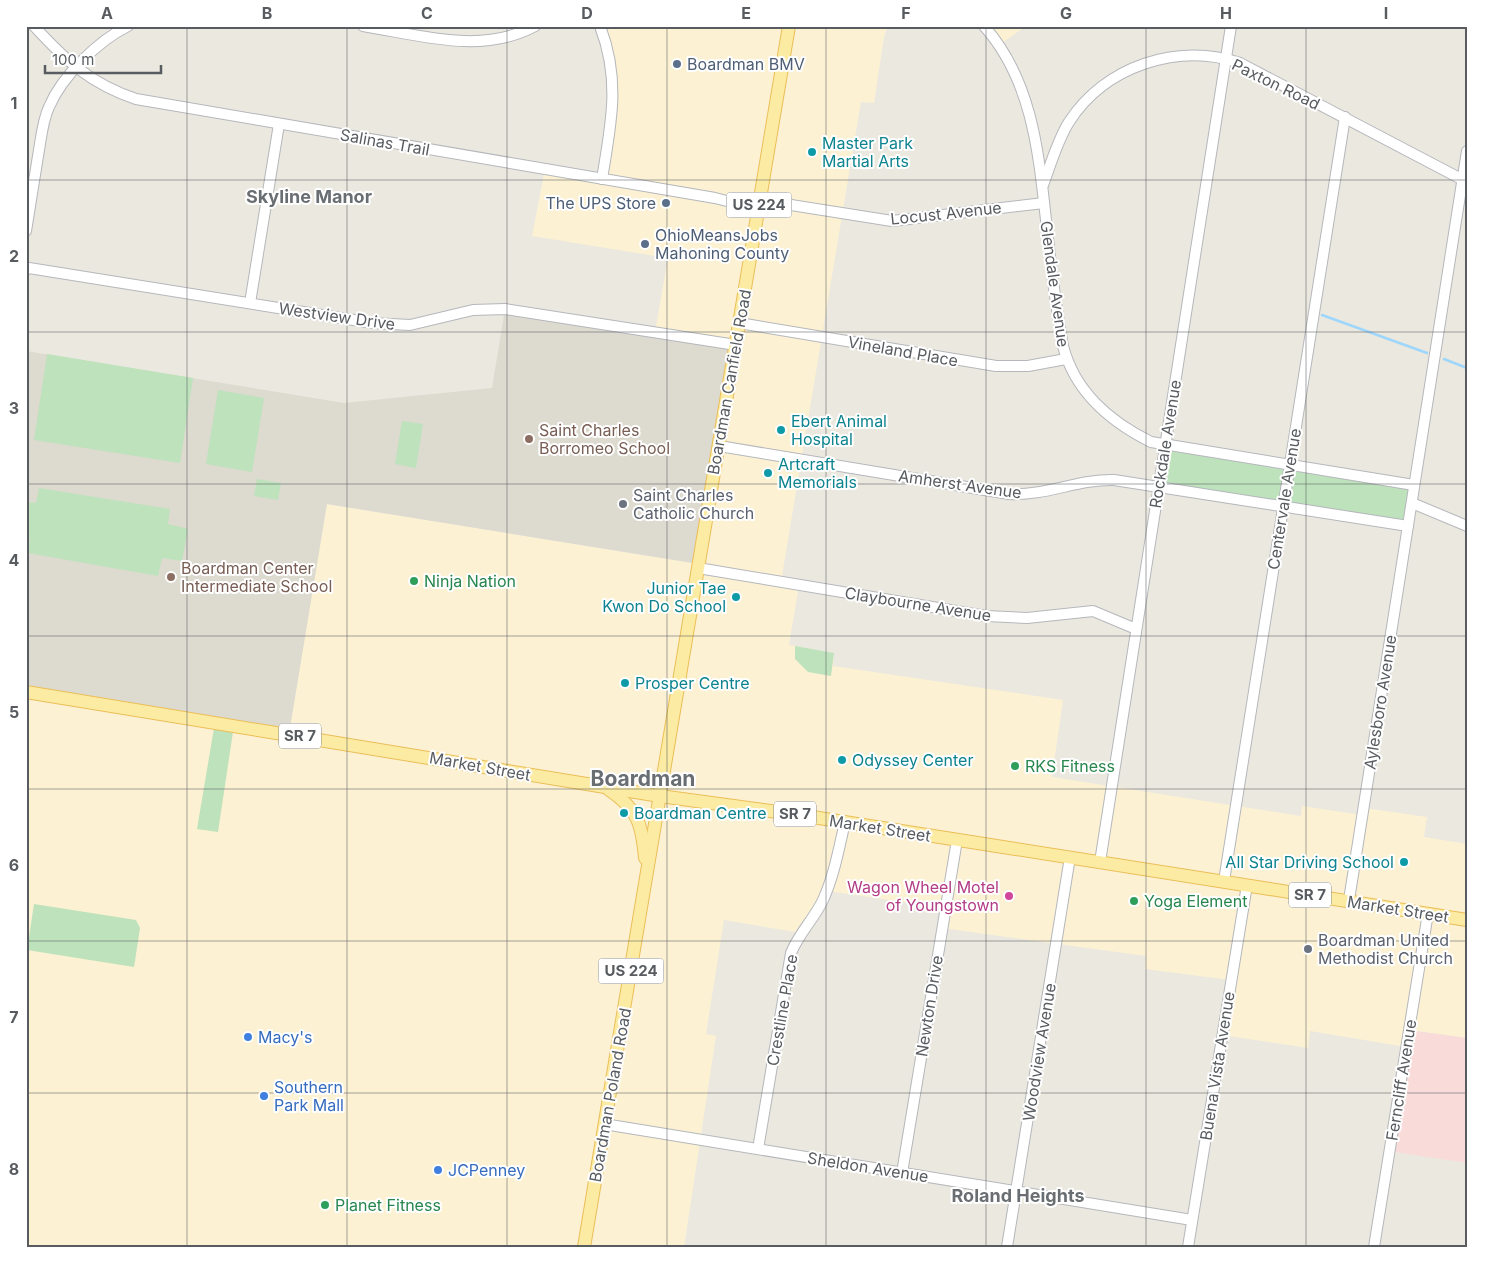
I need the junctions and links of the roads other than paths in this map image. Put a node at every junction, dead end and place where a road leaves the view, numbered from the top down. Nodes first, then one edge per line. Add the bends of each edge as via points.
1 (34, 26) edge
2 (128, 26) edge
3 (363, 26) edge
4 (535, 26) edge
5 (600, 26) edge
6 (789, 26) edge
7 (984, 26) edge
8 (1231, 26) edge
9 (1226, 59) junction
10 (76, 68) junction
11 (1344, 117) junction
12 (279, 124) junction
13 (1467, 151) edge
14 (602, 179) junction
15 (1464, 180) edge
16 (1043, 186) junction
17 (1044, 203) junction
18 (759, 205) junction
19 (26, 231) edge
20 (26, 270) edge
21 (250, 304) junction
22 (739, 323) junction
23 (736, 345) junction
24 (1066, 359) junction
25 (1165, 445) junction
26 (719, 446) junction
27 (1290, 464) junction
28 (1414, 485) junction
29 (1158, 487) junction
30 (1412, 503) junction
31 (1283, 507) junction
32 (1408, 526) junction
33 (1467, 526) edge
34 (698, 568) junction
35 (1136, 629) junction
36 (26, 692) edge
37 (604, 787) junction
38 (660, 796) junction
39 (845, 822) junction
40 (957, 840) junction
41 (1070, 857) junction
42 (1100, 862) junction
43 (646, 881) junction
44 (1224, 881) junction
45 (1247, 886) junction
46 (1349, 900) junction
47 (1428, 913) junction
48 (1467, 920) edge
49 (604, 1124) junction
50 (758, 1149) junction
51 (902, 1173) junction
52 (1016, 1192) junction
53 (1192, 1220) junction
54 (584, 1247) edge
55 (1007, 1247) edge
56 (1188, 1247) edge
57 (1374, 1247) edge

1 - 10 street, Salinas Trail
2 - 10 street via 96,48
3 - 4 street via 469,43 510,38
5 - 14 street via 610,58 614,87
6 - 18 main road, Boardman Canfield Road / US 224
7 - 16 street, Glendale Avenue via 1012,66 1025,97
8 - 9 street, Rockdale Avenue
9 - 11 street, Paxton Road via 1240,63
9 - 16 street, Paxton Road via 1197,56 1162,58 1128,70 1104,85 1070,122 1057,146
9 - 25 street, Rockdale Avenue
10 - 12 street, Salinas Trail via 102,86 136,99
10 - 19 street via 56,93 46,115
11 - 15 street, Paxton Road
11 - 27 street, Centervale Avenue
12 - 14 street, Salinas Trail
12 - 21 street
13 - 15 street
14 - 18 street, Salinas Trail
15 - 28 street
16 - 17 street, Glendale Avenue
17 - 18 street, Locust Avenue via 892,221
17 - 24 street, Glendale Avenue
18 - 22 main road, Boardman Canfield Road / US 224
20 - 21 street, Westview Drive
21 - 23 street, Westview Drive via 394,325 425,322 473,310 505,308
22 - 23 main road, Boardman Canfield Road / US 224
22 - 24 street, Vineland Place via 996,366 1028,366
23 - 26 main road, Boardman Canfield Road / US 224
24 - 25 street, Glendale Avenue via 1086,393 1106,416 1151,442
25 - 27 street, Glendale Avenue
25 - 29 street, Rockdale Avenue
26 - 29 street, Amherst Avenue via 1009,494 1042,493 1099,480
26 - 34 main road, Boardman Canfield Road / US 224
27 - 28 street, Glendale Avenue
27 - 31 street, Centervale Avenue
28 - 30 street
29 - 31 street, Amherst Avenue
29 - 35 street, Rockdale Avenue
30 - 32 street, Aylesboro Avenue
30 - 33 street
31 - 32 street, Amherst Avenue
31 - 44 street, Centervale Avenue
32 - 46 street, Aylesboro Avenue
34 - 35 street, Claybourne Avenue via 986,616 1027,618 1093,611
34 - 38 main road, Boardman Canfield Road / US 224
35 - 42 street, Rockdale Avenue
36 - 37 main road, Market Street / SR 7
37 - 38 main road, Market Street / SR 7
37 - 43 main road via 629,805 639,820
38 - 39 main road, Market Street / SR 7
38 - 43 main road, Boardman Poland Road / US 224
39 - 40 main road, Market Street / SR 7
39 - 50 street, Crestline Place via 827,890 791,953
40 - 41 main road, Market Street / SR 7
40 - 51 street, Newton Drive
41 - 42 main road, Market Street / SR 7
41 - 52 street, Woodview Avenue
42 - 44 main road, Market Street / SR 7
43 - 49 main road, Boardman Poland Road / US 224
44 - 45 main road, Market Street / SR 7
45 - 46 main road, Market Street / SR 7
45 - 53 street, Buena Vista Avenue
46 - 47 main road, Market Street / SR 7
47 - 48 main road, Market Street / SR 7
47 - 57 street, Ferncliff Avenue
49 - 50 street, Sheldon Avenue
49 - 54 main road, Boardman Poland Road / US 224
50 - 51 street, Sheldon Avenue
51 - 52 street, Sheldon Avenue
52 - 53 street, Sheldon Avenue
52 - 55 street, Woodview Avenue
53 - 56 street, Buena Vista Avenue

